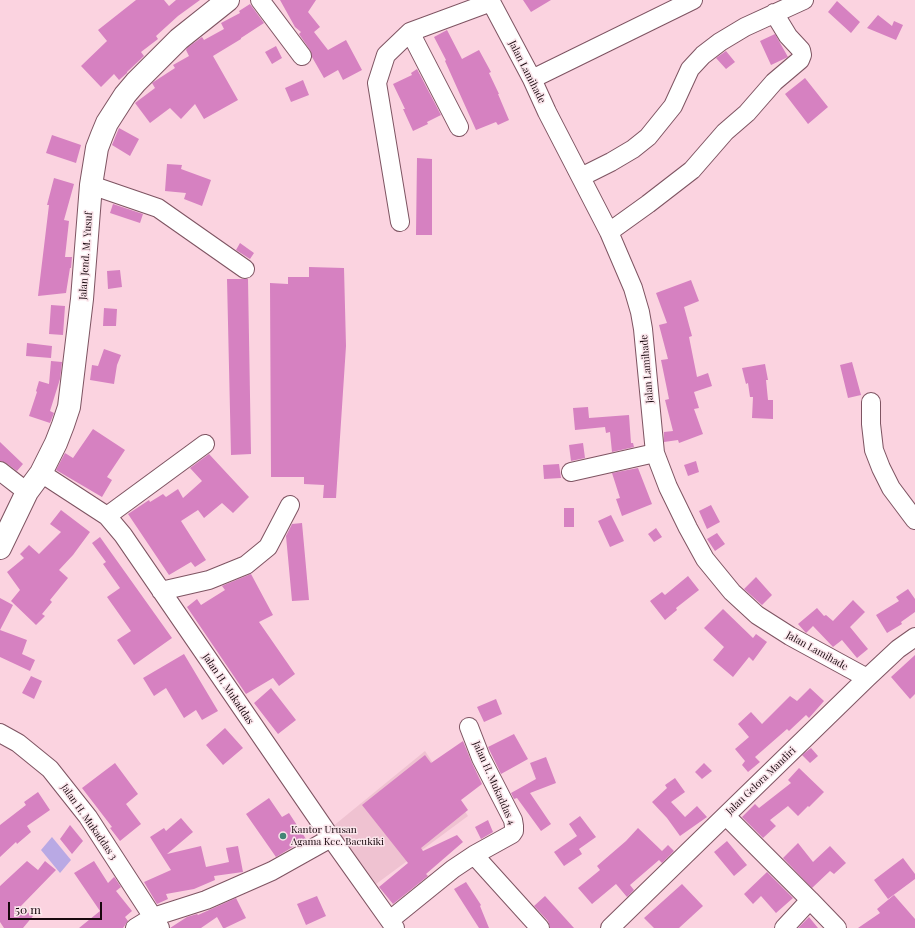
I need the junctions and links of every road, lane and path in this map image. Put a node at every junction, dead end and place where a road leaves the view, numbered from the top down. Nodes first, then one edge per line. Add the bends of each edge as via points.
1 (228, 0) edge
2 (260, 0) edge
3 (692, 0) edge
4 (804, 0) edge
5 (491, 1) edge
6 (774, 13) junction
7 (410, 32) junction
8 (302, 56) dead end
9 (532, 79) junction
10 (459, 127) dead end
11 (581, 177) junction
12 (91, 185) junction
13 (400, 222) dead end
14 (608, 232) junction
15 (245, 269) dead end
16 (871, 402) dead end
17 (205, 444) dead end
18 (655, 453) junction
19 (0, 471) edge
20 (571, 472) dead end
21 (41, 473) junction
22 (27, 492) junction
23 (290, 505) dead end
24 (107, 516) junction
25 (915, 520) edge
26 (3, 536) edge
27 (161, 591) junction
28 (915, 637) edge
29 (867, 678) junction
30 (469, 727) dead end
31 (0, 733) edge
32 (726, 816) junction
33 (331, 838) junction
34 (474, 855) junction
35 (810, 900) junction
36 (156, 923) edge
37 (392, 924) edge
38 (135, 928) edge
39 (540, 928) edge
40 (610, 928) edge
41 (784, 928) edge
42 (837, 928) edge

1 - 12 highway, Jalan Jend. M. Yusuf via 174,44 125,95 102,135
2 - 8 street
3 - 9 street
4 - 6 street
5 - 7 street
5 - 9 street, Jalan Lamihade
6 - 11 street via 720,42 703,56 690,69 673,106 648,137 633,149
6 - 14 street via 788,36 801,50 800,60 774,82 692,170
7 - 10 street
7 - 13 street via 386,55 377,83
9 - 11 street, Jalan Lamihade
11 - 14 street, Jalan Lamihade
12 - 15 street via 158,208
12 - 21 highway, Jalan Jend. M. Yusuf via 82,299 69,407 64,425
14 - 18 street, Jalan Lamihade via 633,288 640,312
16 - 25 street via 874,450 891,488
17 - 24 street
18 - 20 street
18 - 29 street, Jalan Lamihade via 668,487 705,559 732,592 757,614 790,636
19 - 22 street
21 - 22 highway, Jalan Jend. M. Yusuf
21 - 24 street, Jalan H. Mukaddas
22 - 26 highway, Jalan Jend. M. Yusuf
23 - 27 street via 268,547 246,565 209,580
24 - 27 street, Jalan H. Mukaddas
27 - 33 street, Jalan H. Mukaddas
28 - 29 street, Jalan Gelora Mandiri
29 - 32 street, Jalan Gelora Mandiri
30 - 34 street, Jalan H. Mukaddas 4 via 514,826 512,834
31 - 36 street, Jalan H. Mukaddas 3 via 18,743 55,774 88,817
32 - 35 street
32 - 40 street, Jalan Gelora Mandiri
33 - 36 street via 266,874
33 - 37 street, Jalan H. Mukaddas
34 - 37 street, Jalan H. Mukaddas 4 via 452,868
34 - 39 street
35 - 41 street
35 - 42 street
36 - 38 street

